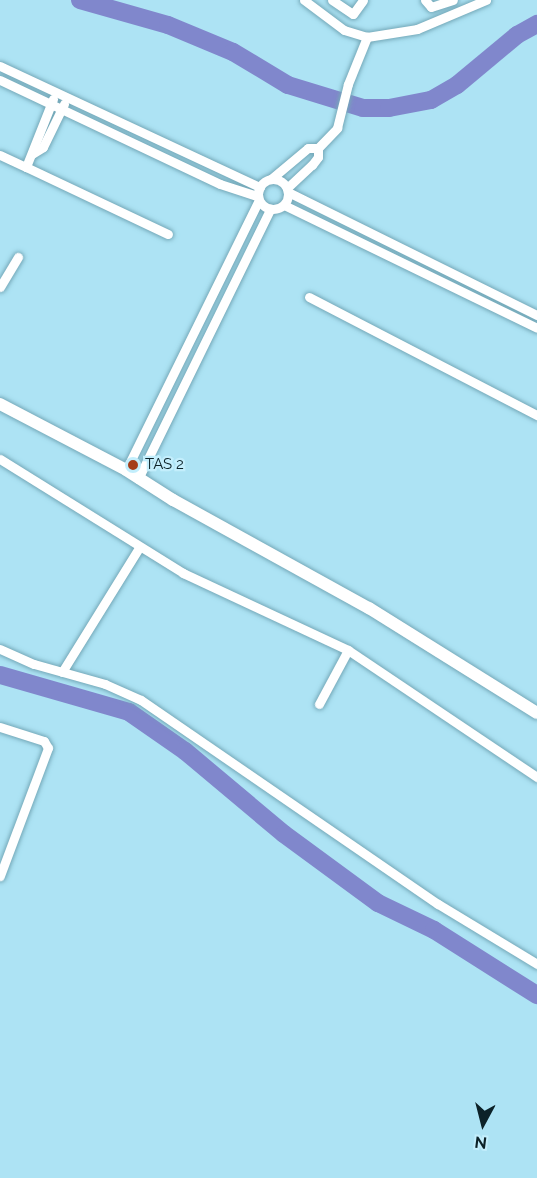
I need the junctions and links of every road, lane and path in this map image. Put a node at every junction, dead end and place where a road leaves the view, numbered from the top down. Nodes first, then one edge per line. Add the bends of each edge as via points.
1 (304, 0) edge
2 (332, 0) edge
3 (363, 0) edge
4 (425, 0) edge
5 (453, 0) edge
6 (486, 0) edge
7 (367, 37) junction
8 (0, 66) edge
9 (0, 80) edge
10 (56, 91) junction
11 (67, 97) junction
12 (52, 103) junction
13 (63, 108) junction
14 (318, 148) junction
15 (32, 154) junction
16 (0, 155) edge
17 (26, 167) junction
18 (271, 179) junction
19 (288, 190) junction
20 (259, 194) junction
21 (284, 205) junction
22 (270, 209) junction
23 (168, 234) dead end
24 (18, 257) dead end
25 (442, 268) junction
26 (436, 279) junction
27 (0, 287) edge
28 (309, 297) dead end
29 (204, 307) junction
30 (219, 313) junction
31 (537, 315) edge
32 (537, 328) edge
33 (0, 404) edge
34 (537, 415) edge
35 (0, 459) edge
36 (126, 470) junction
37 (138, 479) junction
38 (139, 548) junction
39 (0, 649) edge
40 (348, 650) junction
41 (62, 672) junction
42 (319, 704) dead end
43 (537, 713) edge
44 (0, 727) edge
45 (537, 777) edge
46 (0, 876) edge
47 (537, 964) edge

1 - 7 street via 344,30
2 - 3 street via 353,14
4 - 5 street via 431,7
6 - 7 street via 417,29
7 - 14 street via 348,84 339,123
8 - 10 street
9 - 12 street
10 - 11 street
10 - 12 street
11 - 13 street
11 - 20 street
12 - 13 street
12 - 15 street
13 - 15 street via 43,147
13 - 20 street via 220,184
14 - 18 street via 309,148
14 - 19 street via 318,157
15 - 17 street
16 - 17 street
17 - 23 street
18 - 19 street
18 - 20 street
19 - 21 street
19 - 25 street
20 - 22 street
20 - 29 street
21 - 22 street
21 - 26 street
22 - 30 street
24 - 27 street
25 - 26 street
25 - 31 street
26 - 32 street
28 - 34 street
29 - 30 street
29 - 36 street
30 - 37 street
33 - 36 street
35 - 38 street
36 - 37 street
37 - 43 street via 379,614
38 - 40 street via 183,573
38 - 41 street
39 - 41 street
40 - 42 street
40 - 45 street
41 - 47 street via 122,690 169,717 438,904
44 - 46 street via 44,741 48,748

